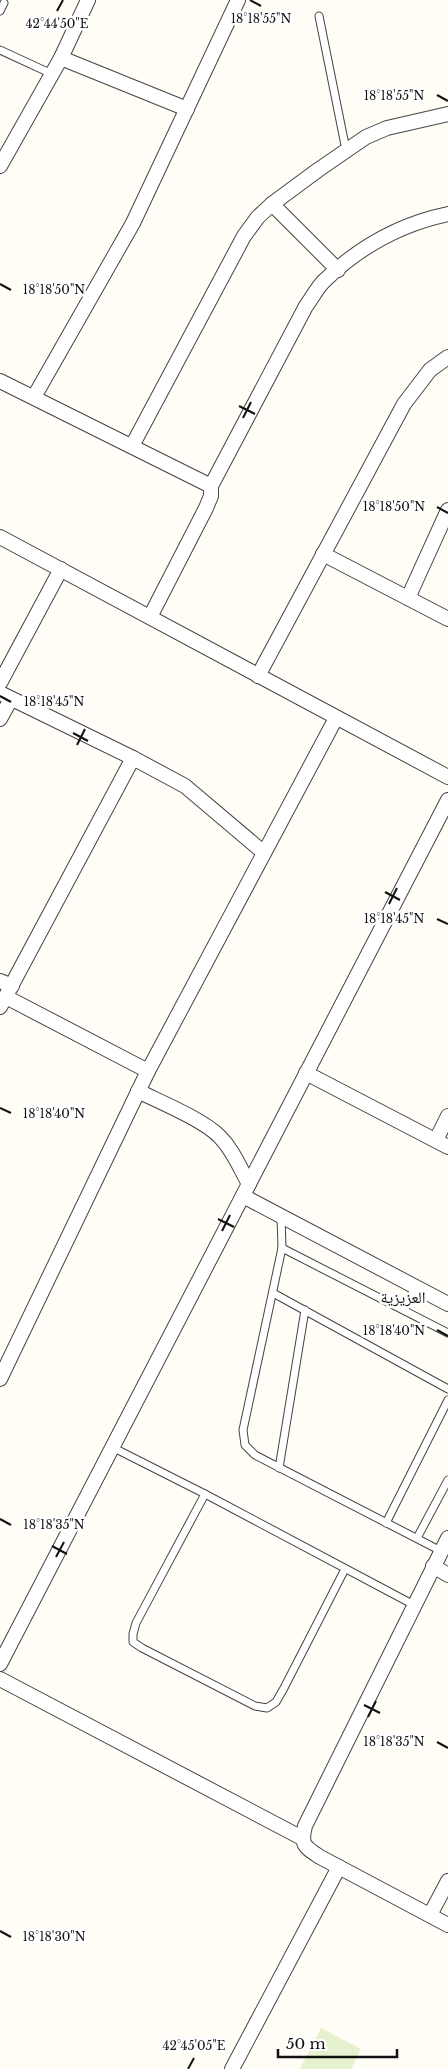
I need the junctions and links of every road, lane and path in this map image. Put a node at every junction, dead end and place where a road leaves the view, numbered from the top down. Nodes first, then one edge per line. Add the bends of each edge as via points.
1 (88, 0) edge
2 (238, 0) edge
3 (4, 4) dead end
4 (0, 11) edge
5 (320, 16) dead end
6 (0, 50) edge
7 (61, 58) junction
8 (52, 74) junction
9 (187, 109) junction
10 (448, 114) edge
11 (346, 150) junction
12 (0, 166) edge
13 (272, 204) junction
14 (448, 214) edge
15 (338, 270) junction
16 (448, 357) edge
17 (0, 380) edge
18 (34, 397) junction
19 (132, 446) junction
20 (211, 486) junction
21 (448, 510) edge
22 (0, 537) edge
23 (323, 554) junction
24 (61, 569) junction
25 (408, 598) junction
26 (150, 617) junction
27 (448, 619) edge
28 (258, 676) junction
29 (0, 683) edge
30 (6, 696) edge
31 (336, 718) junction
32 (0, 719) edge
33 (133, 758) junction
34 (448, 777) edge
35 (448, 800) edge
36 (263, 852) junction
37 (4, 993) edge
38 (148, 1071) junction
39 (306, 1073) junction
40 (138, 1091) junction
41 (448, 1116) edge
42 (442, 1144) edge
43 (246, 1190) junction
44 (281, 1215) junction
45 (282, 1248) junction
46 (415, 1287) junction
47 (273, 1293) junction
48 (448, 1304) edge
49 (305, 1310) junction
50 (404, 1310) junction
51 (448, 1333) edge
52 (5, 1356) edge
53 (0, 1379) edge
54 (448, 1388) edge
55 (448, 1400) edge
56 (112, 1447) junction
57 (279, 1468) junction
58 (448, 1480) edge
59 (204, 1494) junction
60 (386, 1522) junction
61 (417, 1538) junction
62 (448, 1538) edge
63 (441, 1551) junction
64 (433, 1566) junction
65 (345, 1569) junction
66 (448, 1575) edge
67 (414, 1605) junction
68 (0, 1664) edge
69 (0, 1680) edge
70 (302, 1838) junction
71 (339, 1867) junction
72 (448, 1881) edge
73 (430, 1915) junction
74 (448, 1925) edge
75 (232, 2069) edge

1 - 7 street
2 - 9 street
3 - 4 lane
5 - 11 lane
6 - 8 lane
7 - 8 street
7 - 9 street
8 - 12 street
9 - 18 street via 133,223
10 - 11 street via 387,128
11 - 13 street
13 - 15 street
13 - 19 street via 244,236
14 - 15 street via 395,230 369,245
15 - 20 street via 323,282 306,306
16 - 23 street via 430,370 404,404
17 - 18 street
18 - 19 street
19 - 20 street
20 - 26 street via 206,508
21 - 25 street
22 - 24 street
23 - 25 street
23 - 28 street
24 - 26 street
24 - 29 street
25 - 27 street
26 - 28 street
28 - 31 street
30 - 32 street
30 - 33 street
31 - 34 street
31 - 36 street
33 - 36 street via 185,786
33 - 37 street
35 - 39 street
36 - 38 street
37 - 38 street
38 - 40 street
39 - 42 street
39 - 43 street
40 - 43 street via 220,1136
40 - 52 street
41 - 42 street
43 - 44 street
43 - 56 street
44 - 45 lane
44 - 46 street
45 - 47 lane
45 - 50 lane
46 - 48 street
46 - 50 lane
47 - 49 lane
47 - 57 lane via 243,1430 245,1446
49 - 54 lane
49 - 57 lane
50 - 51 lane
52 - 53 street
55 - 60 lane
56 - 59 lane
56 - 68 street
57 - 60 lane
58 - 61 lane
59 - 65 lane
59 - 65 lane via 136,1623 133,1642 142,1648 255,1706 267,1708 276,1702 284,1688
60 - 61 lane
61 - 63 lane
62 - 63 street
63 - 64 street
64 - 66 street
64 - 67 street
65 - 67 lane
67 - 70 street
69 - 70 street
70 - 71 street via 306,1848
71 - 73 street
71 - 75 street
72 - 73 street
73 - 74 street

